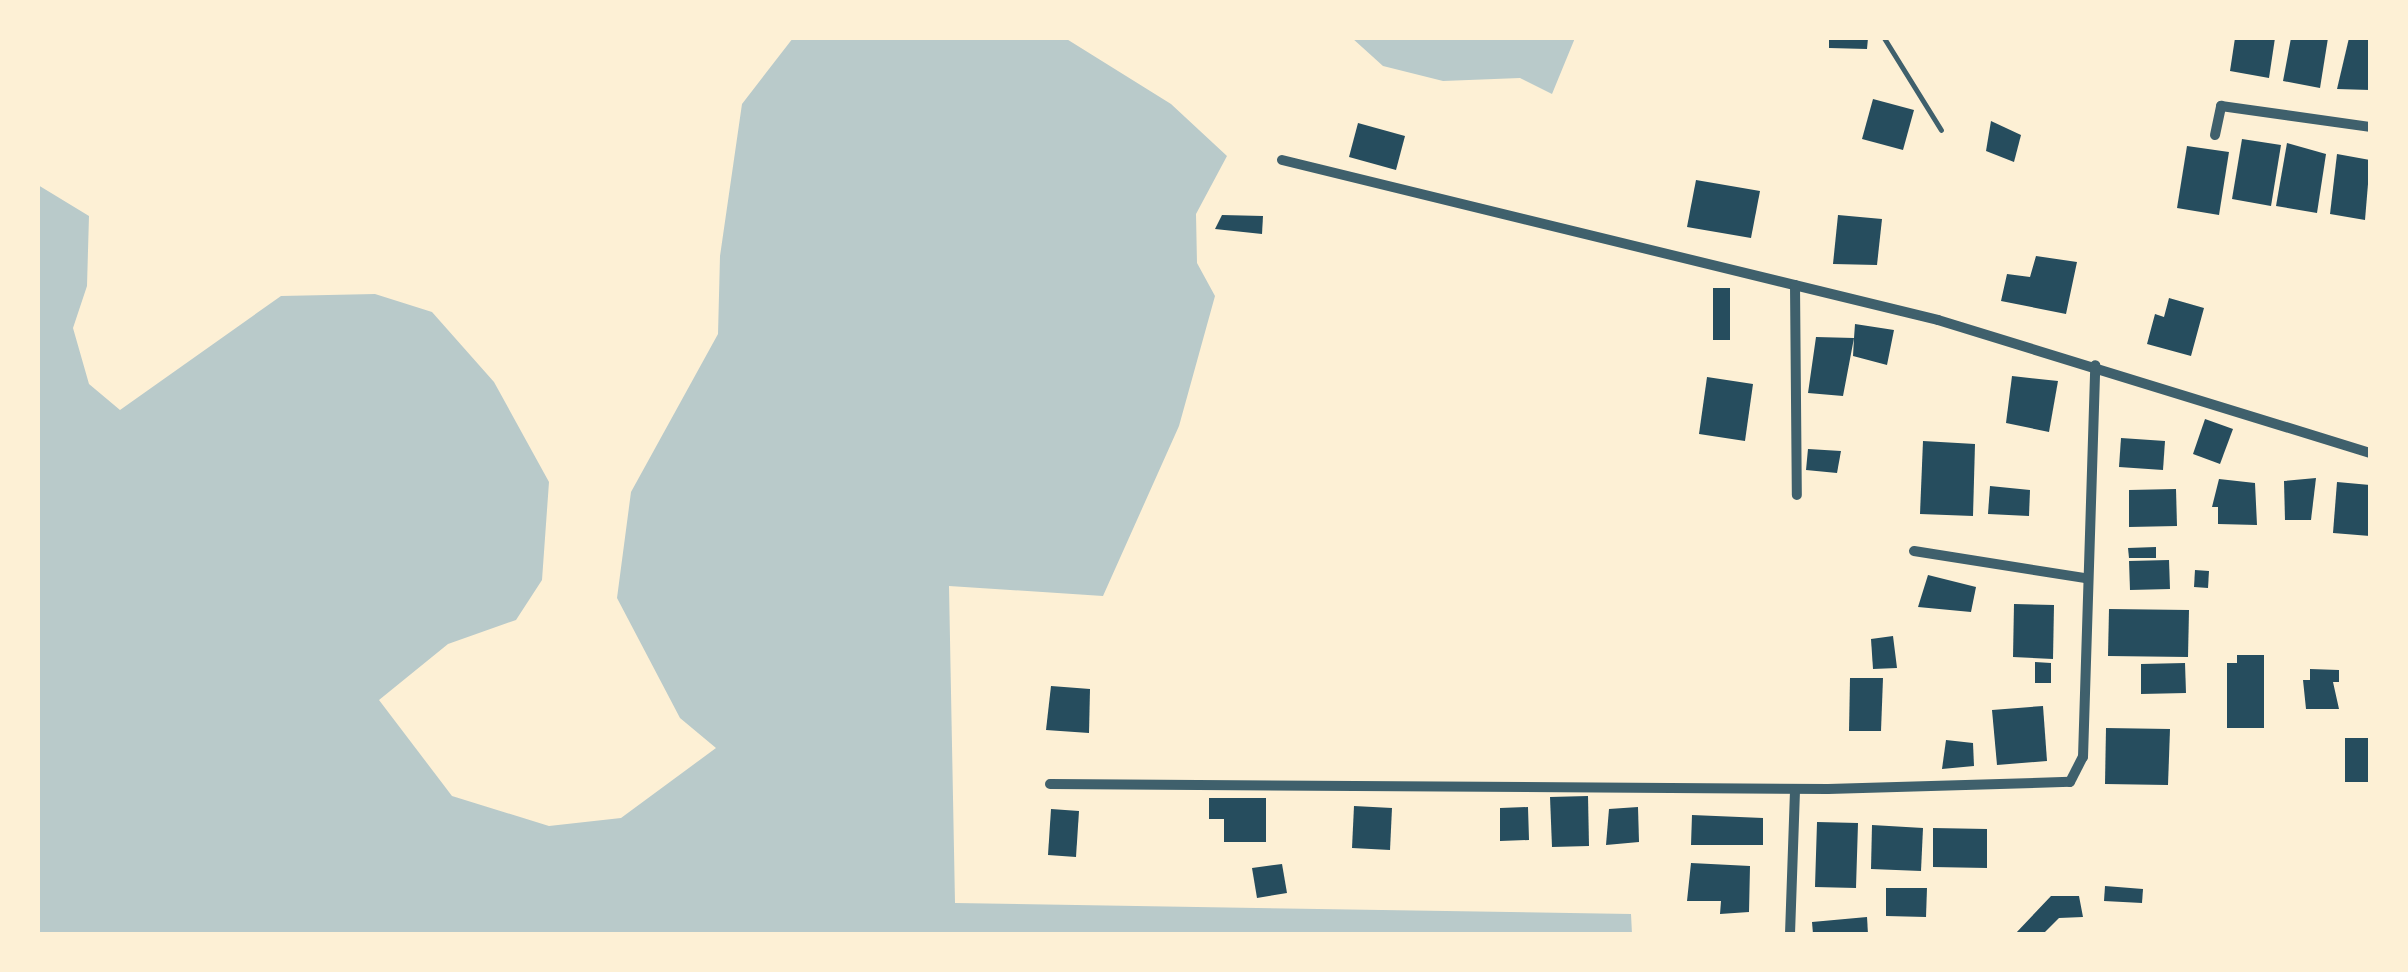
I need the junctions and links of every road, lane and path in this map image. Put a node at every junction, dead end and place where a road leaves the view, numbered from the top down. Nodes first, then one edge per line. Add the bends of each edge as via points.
1 (1884, 38) edge
2 (2370, 127) edge
3 (1941, 130) dead end
4 (2215, 134) dead end
5 (1282, 160) dead end
6 (1795, 285) junction
7 (2095, 365) junction
8 (2370, 453) edge
9 (1797, 495) dead end
10 (1914, 550) dead end
11 (2084, 578) junction
12 (1050, 784) dead end
13 (1795, 789) junction
14 (1790, 934) edge

1 - 3 lane
2 - 4 street via 2221,106
5 - 6 street
6 - 7 street
6 - 9 street
7 - 8 street
7 - 11 street
10 - 11 street
11 - 13 street via 2083,757 2070,782
12 - 13 street
13 - 14 street

